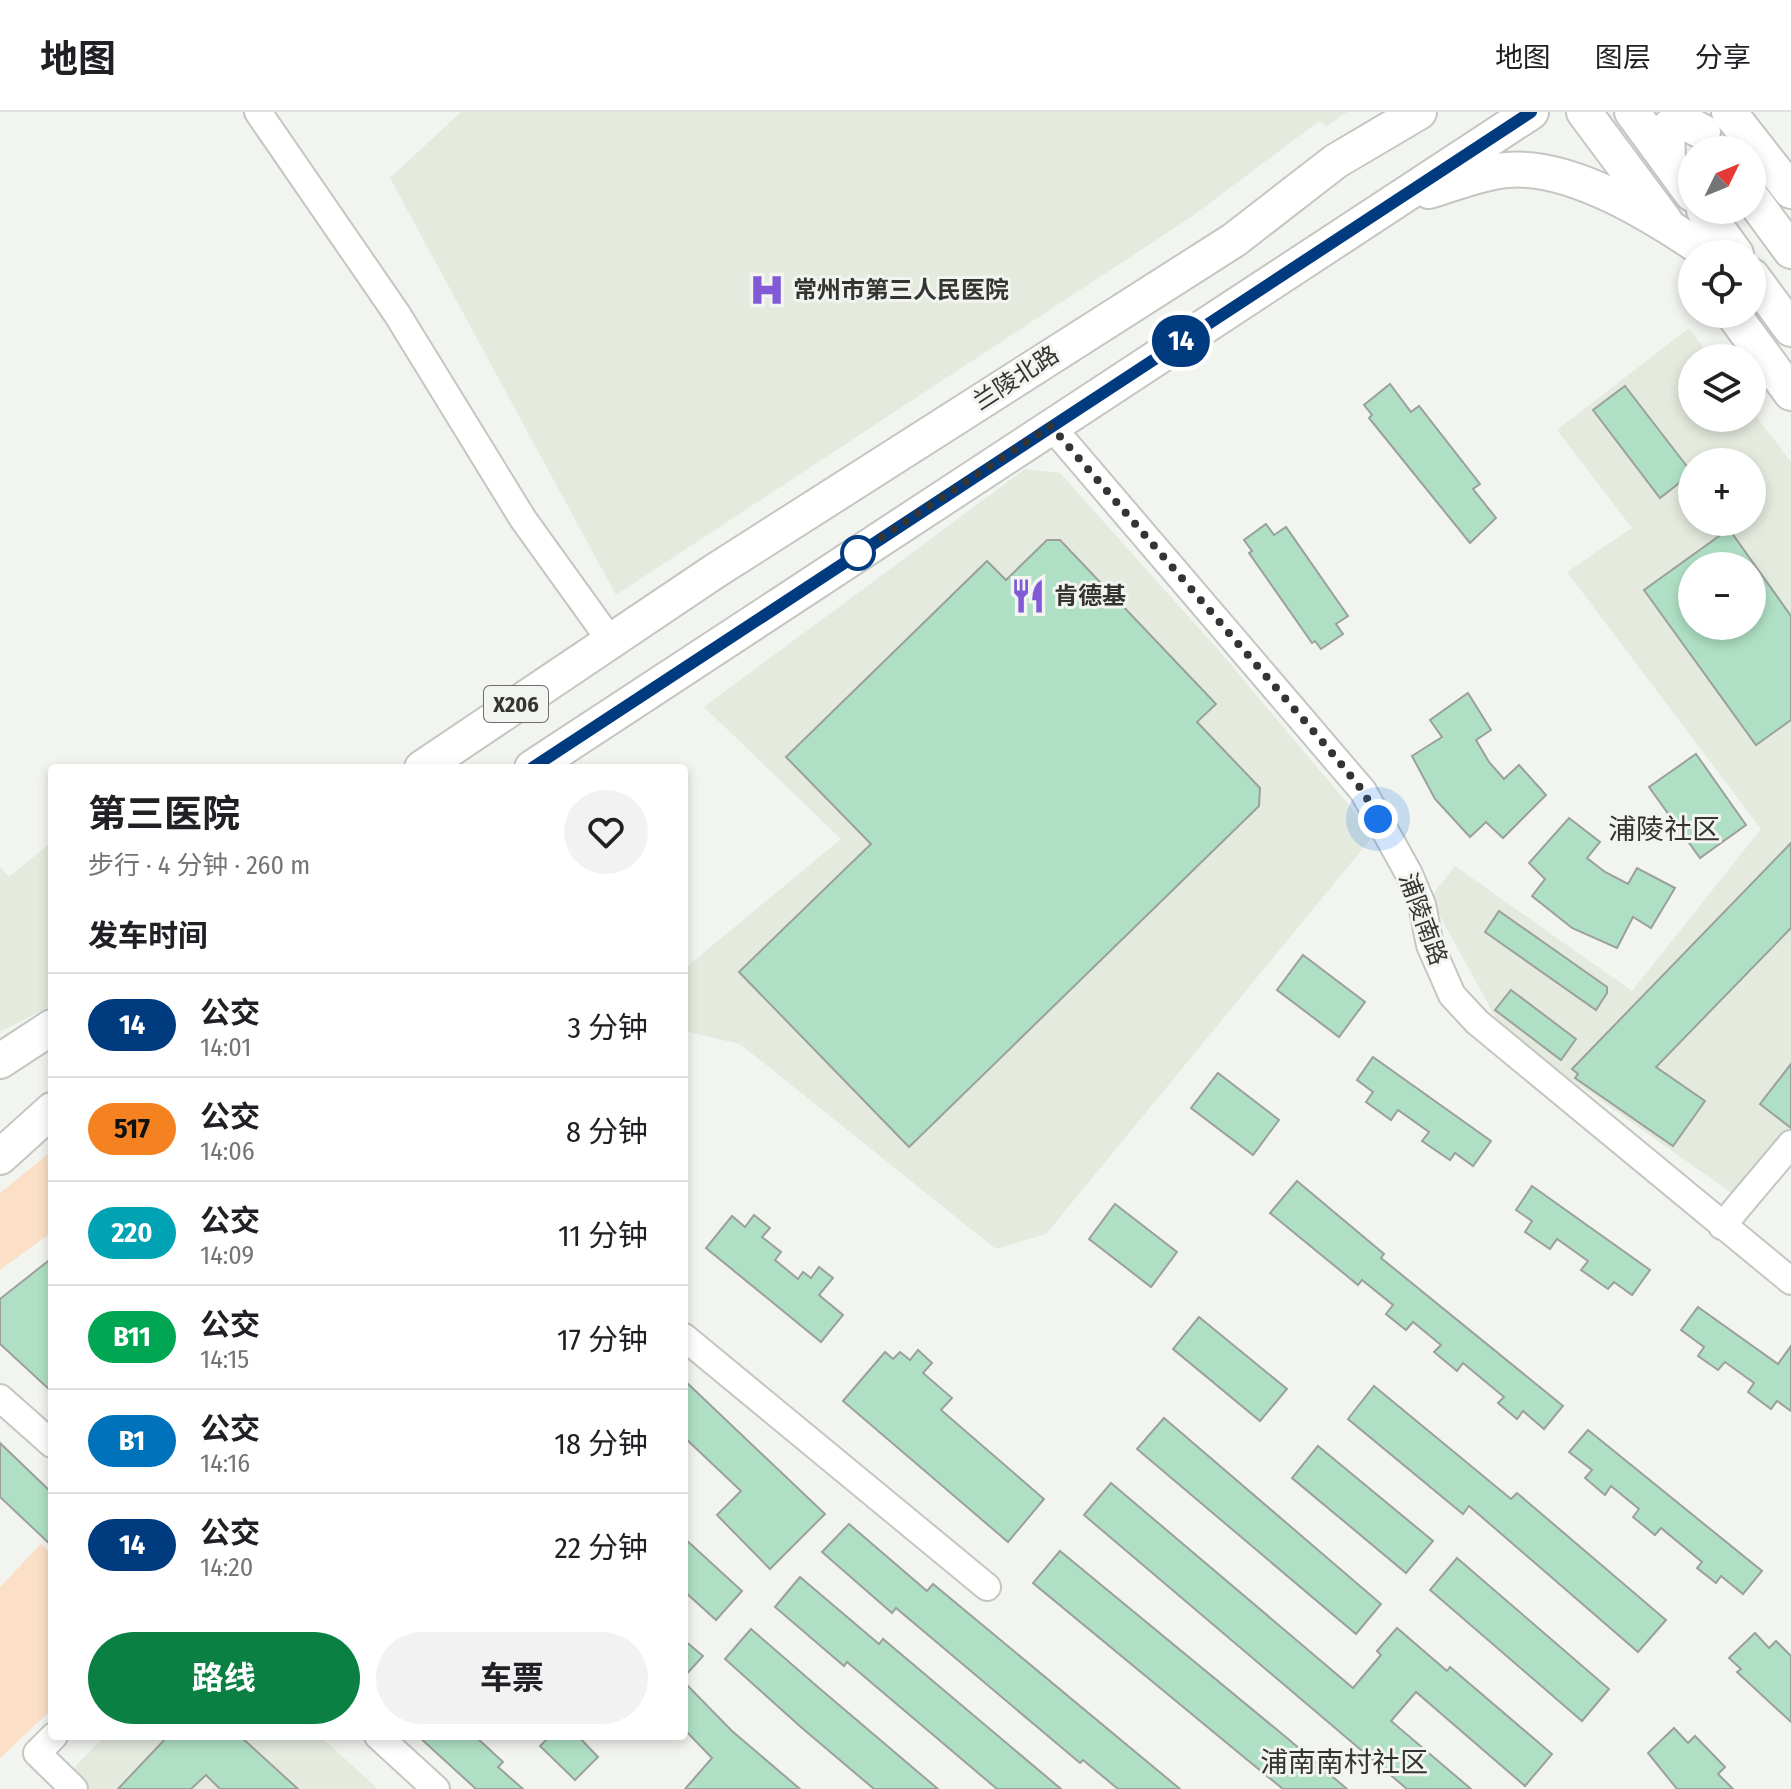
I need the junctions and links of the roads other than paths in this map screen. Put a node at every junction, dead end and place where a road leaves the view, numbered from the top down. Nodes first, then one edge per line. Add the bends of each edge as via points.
1 (258, 112) edge
2 (1392, 112) edge
3 (1419, 112) edge
4 (1531, 112) edge
5 (1584, 112) edge
6 (1632, 112) edge
7 (1721, 126) edge
8 (1668, 160) junction
9 (1336, 161) junction
10 (1678, 174) edge
11 (1791, 191) edge
12 (1397, 200) junction
13 (1766, 217) edge
14 (1669, 226) junction
15 (1679, 240) edge
16 (1690, 240) edge
17 (1791, 251) edge
18 (1766, 295) edge
19 (1766, 316) edge
20 (1743, 328) edge
21 (1791, 329) edge
22 (1791, 341) edge
23 (1791, 393) edge
24 (1051, 426) junction
25 (610, 640) junction
26 (428, 764) edge
27 (538, 764) edge
28 (48, 1033) edge
29 (48, 1034) edge
30 (0, 1039) edge
31 (0, 1061) edge
32 (48, 1092) edge
33 (48, 1114) edge
34 (0, 1128) edge
35 (1791, 1144) edge
36 (0, 1157) edge
37 (1722, 1226) junction
38 (1791, 1281) edge
39 (688, 1340) edge
40 (0, 1398) edge
41 (48, 1440) edge
42 (987, 1587) dead end
43 (50, 1740) edge
44 (382, 1740) edge
45 (74, 1789) edge
46 (436, 1789) edge

1 - 25 street via 397,314 523,519
2 - 9 main road
3 - 9 main road, 兰陵北路
4 - 12 main road
5 - 14 main road
6 - 8 main road
7 - 8 main road via 1678,119 1667,129
7 - 11 main road
8 - 10 main road
9 - 25 main road, 兰陵北路 via 1234,240
12 - 14 main road via 1505,170 1542,171 1581,183
12 - 24 main road
13 - 17 main road
14 - 15 main road
14 - 16 main road
18 - 21 main road
19 - 22 main road
20 - 23 main road
24 - 27 main road, X206
24 - 37 street, 浦陵南路 via 1363,791 1409,874 1452,995 1477,1022
25 - 26 main road, X206
28 - 30 main road
29 - 31 main road
32 - 34 main road
33 - 36 main road
35 - 37 street
37 - 38 street, 浦陵南路
39 - 42 street
40 - 41 street
43 - 45 street via 37,1753
44 - 46 street

